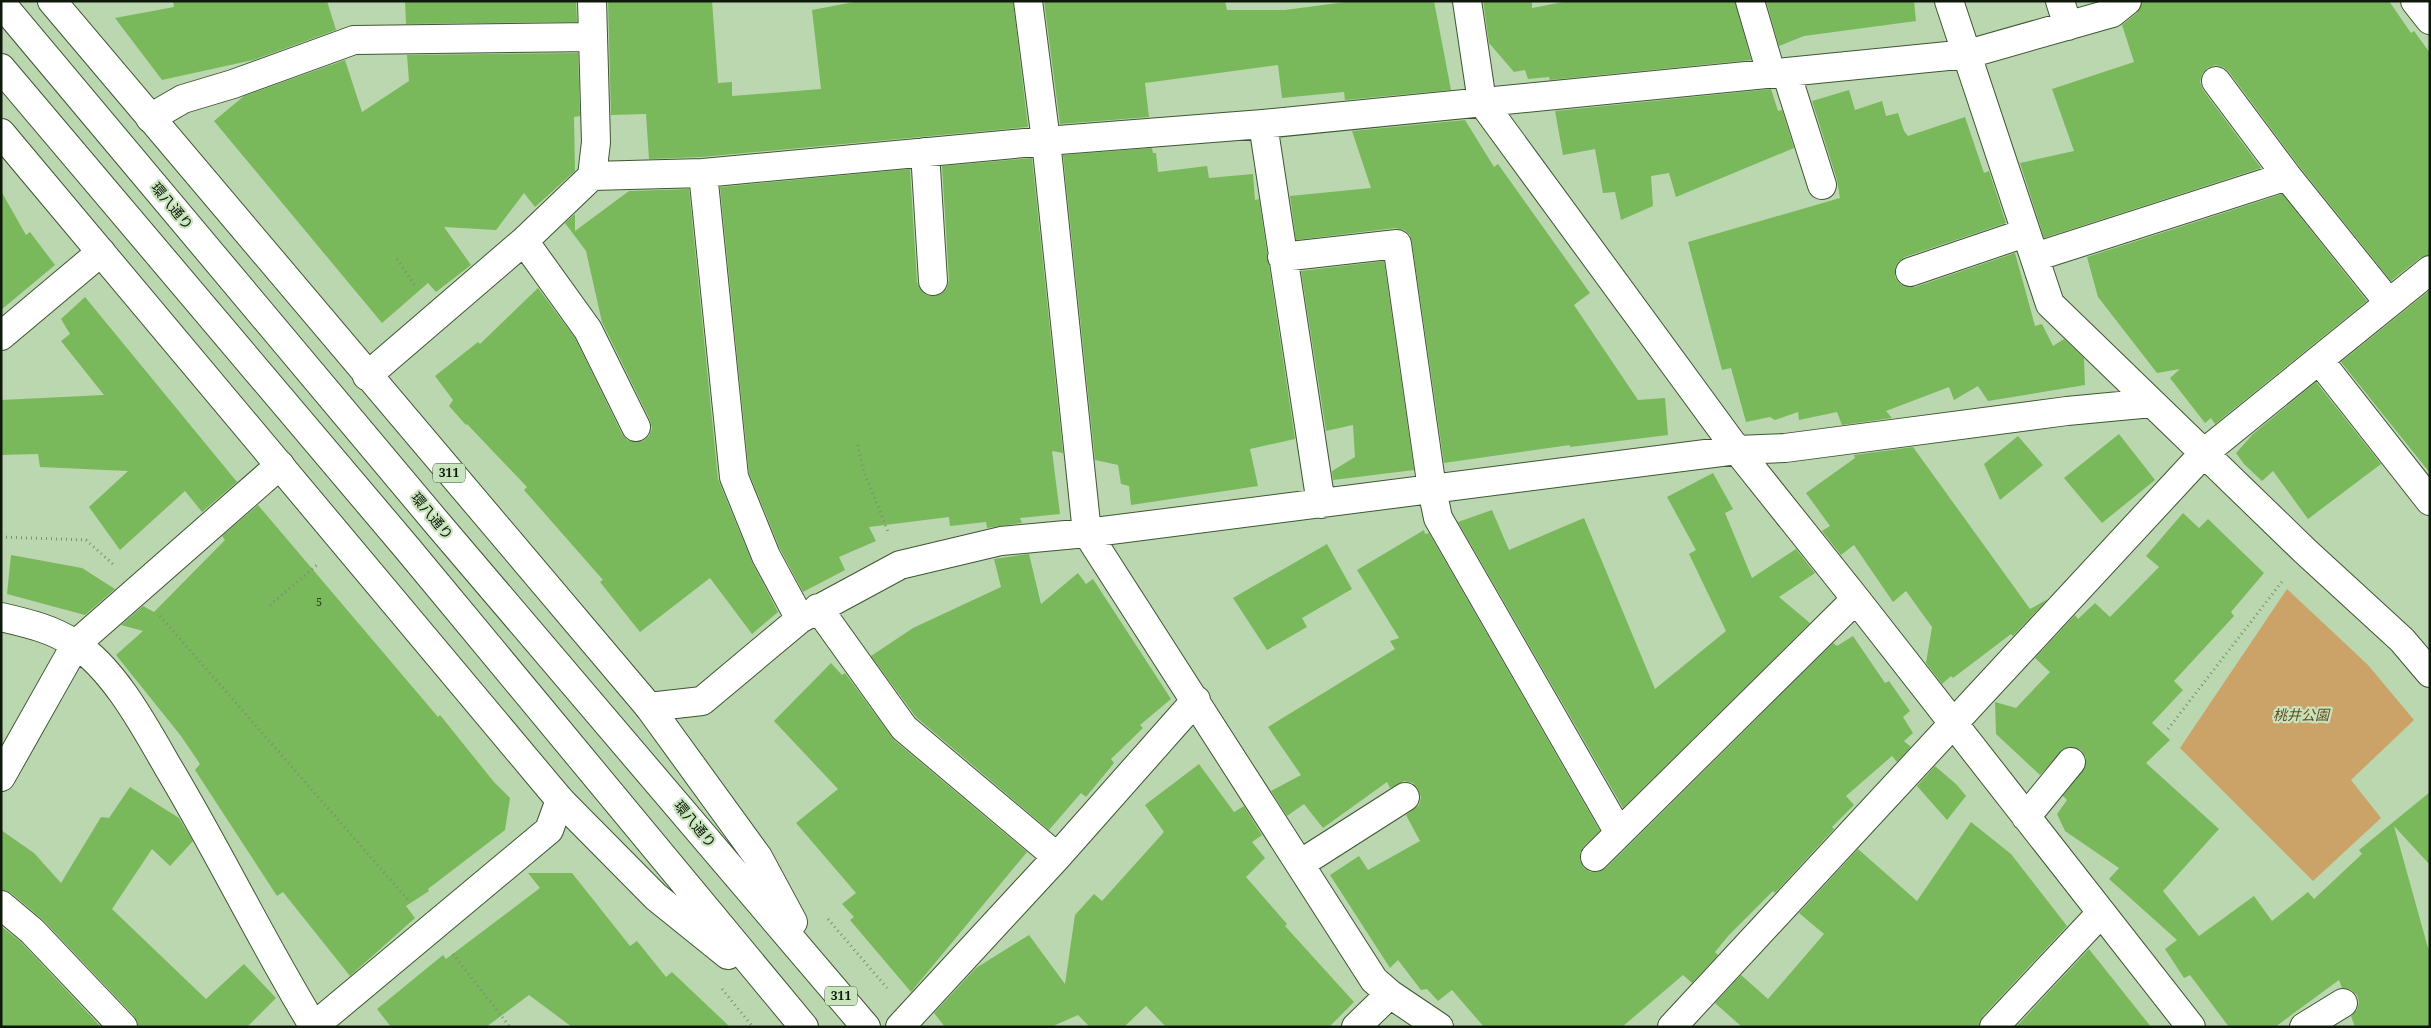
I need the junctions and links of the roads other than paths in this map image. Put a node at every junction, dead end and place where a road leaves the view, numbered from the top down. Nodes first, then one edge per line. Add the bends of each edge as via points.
1 (52, 1) edge
2 (592, 1) edge
3 (1028, 1) edge
4 (1467, 1) edge
5 (1750, 1) edge
6 (1949, 1) edge
7 (2127, 1) edge
8 (2415, 1) edge
9 (1, 3) edge
10 (2064, 14) edge
11 (2430, 20) edge
12 (593, 38) junction
13 (1968, 54) junction
14 (1, 68) edge
15 (1778, 73) junction
16 (2216, 82) dead end
17 (1482, 102) junction
18 (150, 118) junction
19 (1263, 124) junction
20 (1, 133) edge
21 (1046, 140) junction
22 (925, 152) junction
23 (703, 172) junction
24 (592, 176) junction
25 (2287, 176) junction
26 (1822, 185) dead end
27 (524, 241) junction
28 (2030, 245) junction
29 (101, 252) junction
30 (1282, 257) junction
31 (2430, 270) edge
32 (1910, 272) dead end
33 (933, 281) dead end
34 (2389, 303) junction
35 (1, 336) edge
36 (2319, 360) junction
37 (367, 376) junction
38 (2152, 403) junction
39 (636, 427) dead end
40 (1737, 450) junction
41 (2204, 453) junction
42 (280, 465) junction
43 (1432, 489) junction
44 (2430, 501) edge
45 (1321, 504) junction
46 (1087, 534) junction
47 (1856, 599) junction
48 (809, 614) junction
49 (1, 617) edge
50 (76, 644) junction
51 (2430, 673) edge
52 (1196, 700) junction
53 (648, 707) junction
54 (1954, 724) junction
55 (2071, 762) dead end
56 (1, 777) edge
57 (1405, 797) dead end
58 (560, 800) junction
59 (2026, 817) junction
60 (1619, 833) junction
61 (1057, 857) junction
62 (1595, 857) dead end
63 (1300, 864) junction
64 (1, 905) edge
65 (2101, 913) junction
66 (815, 966) junction
67 (776, 994) junction
68 (1390, 994) junction
69 (2343, 1003) dead end
70 (123, 1027) edge
71 (314, 1027) edge
72 (804, 1027) edge
73 (866, 1027) edge
74 (900, 1027) edge
75 (1356, 1027) edge
76 (1439, 1027) edge
77 (1672, 1027) edge
78 (1994, 1027) edge
79 (2190, 1027) edge
80 (2304, 1027) edge

1 - 18 street, 311
2 - 12 street
3 - 21 street
4 - 17 street
5 - 15 street
6 - 13 street
7 - 10 street via 2112,13
8 - 11 street
9 - 66 street, 環八通り / 311 via 437,523
10 - 13 street
12 - 18 street via 354,40 183,99
12 - 24 street via 596,142
13 - 15 street
13 - 28 street
14 - 67 street via 400,540
15 - 17 street
15 - 26 street
16 - 25 street
17 - 19 street
17 - 40 street
18 - 37 street, 311
19 - 21 street
19 - 30 street
20 - 29 street
21 - 22 street
21 - 46 street
22 - 23 street
22 - 33 street
23 - 24 street
23 - 48 street via 734,477 766,556
24 - 27 street
25 - 28 street
25 - 34 street
27 - 37 street
27 - 39 street via 588,330
28 - 32 street
28 - 38 street via 2050,304
29 - 35 street
29 - 42 street
30 - 43 street via 1397,244
30 - 45 street
31 - 34 street
34 - 36 street
36 - 41 street
36 - 44 street
37 - 53 street, 311
38 - 40 street via 2066,411 1785,448
38 - 41 street
40 - 43 street
40 - 47 street
41 - 51 street via 2402,640
41 - 54 street
42 - 50 street
42 - 58 street
43 - 45 street
43 - 60 street via 1438,518
45 - 46 street
46 - 48 street via 1001,541 900,566
46 - 52 street
47 - 54 street
47 - 60 street
48 - 53 street via 702,701
48 - 61 street via 904,728
49 - 50 street via 35,625
50 - 56 street
50 - 71 street via 96,662 136,711
52 - 61 street
52 - 63 street
53 - 66 street, 311 via 758,857
54 - 59 street
54 - 77 street
55 - 59 street
57 - 63 street
58 - 67 street via 656,897
58 - 71 street via 549,830
59 - 65 street
60 - 62 street
61 - 74 street
63 - 68 street via 1374,980
64 - 70 street via 32,931
65 - 78 street
65 - 79 street
66 - 73 street, 環八通り / 311
67 - 72 street
68 - 75 street
68 - 76 street
69 - 80 street

